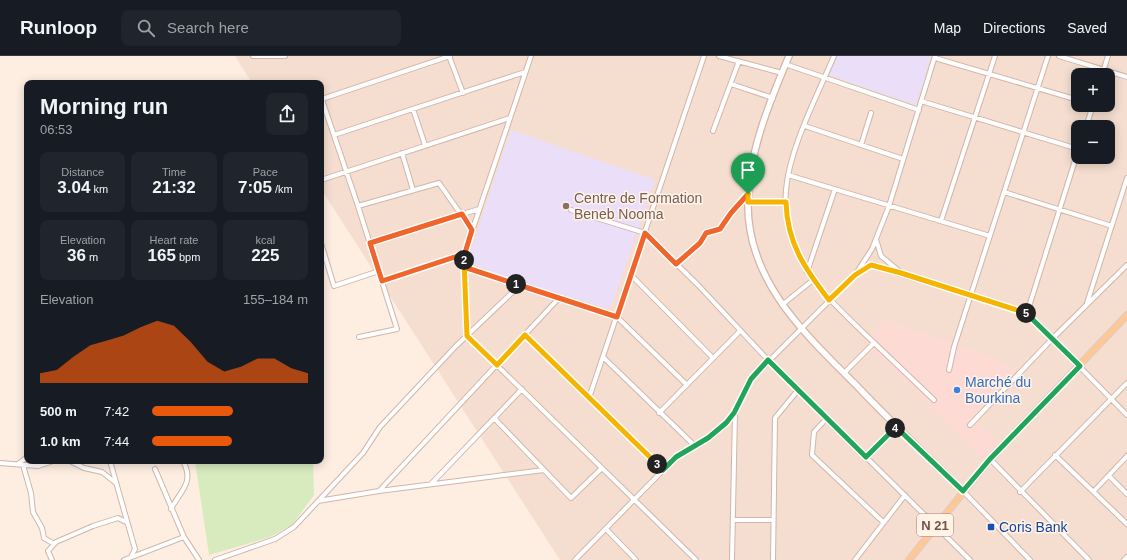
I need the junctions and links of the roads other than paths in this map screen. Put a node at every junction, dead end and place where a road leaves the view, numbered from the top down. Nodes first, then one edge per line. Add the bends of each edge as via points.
1 (253, 56) edge
2 (285, 56) edge
3 (450, 56) edge
4 (530, 56) edge
5 (704, 56) edge
6 (719, 56) edge
7 (789, 56) edge
8 (834, 56) edge
9 (994, 56) edge
10 (1048, 56) edge
11 (1059, 56) edge
12 (1108, 56) edge
13 (935, 57) edge
14 (739, 61) junction
15 (785, 64) junction
16 (1098, 68) edge
17 (1105, 68) edge
18 (525, 72) junction
19 (782, 73) junction
20 (1115, 73) edge
21 (989, 74) junction
22 (1127, 77) edge
23 (825, 78) junction
24 (730, 84) junction
25 (1038, 88) junction
26 (463, 93) junction
27 (324, 97) edge
28 (773, 98) junction
29 (1071, 98) edge
30 (921, 102) junction
31 (324, 107) edge
32 (413, 109) junction
33 (919, 110) junction
34 (871, 113) dead end
35 (510, 118) junction
36 (974, 118) junction
37 (805, 126) junction
38 (713, 131) dead end
39 (1024, 133) junction
40 (334, 135) junction
41 (861, 144) junction
42 (425, 145) junction
43 (1071, 148) edge
44 (402, 153) junction
45 (903, 159) junction
46 (1074, 164) edge
47 (346, 171) junction
48 (788, 175) junction
49 (1127, 178) edge
50 (324, 179) edge
51 (835, 189) junction
52 (413, 190) junction
53 (1004, 192) junction
54 (748, 194) junction
55 (748, 202) junction
56 (786, 202) junction
57 (358, 206) junction
58 (889, 206) junction
59 (479, 209) junction
60 (571, 210) dead end
61 (1059, 210) junction
62 (462, 214) junction
63 (941, 221) junction
64 (1112, 226) junction
65 (472, 230) junction
66 (645, 233) junction
67 (990, 236) junction
68 (876, 239) junction
69 (370, 243) junction
70 (324, 253) edge
71 (464, 254) junction
72 (676, 264) junction
73 (1127, 265) edge
74 (464, 267) junction
75 (379, 271) junction
76 (807, 272) junction
77 (901, 273) junction
78 (631, 275) junction
79 (855, 275) junction
80 (813, 280) junction
81 (382, 281) junction
82 (520, 285) junction
83 (971, 296) junction
84 (559, 298) junction
85 (829, 300) junction
86 (782, 305) junction
87 (1086, 305) junction
88 (1027, 313) junction
89 (1127, 315) edge
90 (617, 317) junction
91 (800, 329) junction
92 (740, 331) junction
93 (525, 335) junction
94 (467, 336) junction
95 (358, 337) dead end
96 (1052, 339) junction
97 (874, 343) junction
98 (603, 357) junction
99 (713, 358) junction
100 (768, 360) junction
101 (497, 365) junction
102 (1080, 366) junction
103 (949, 370) dead end
104 (844, 373) junction
105 (1127, 383) edge
106 (687, 385) junction
107 (522, 389) junction
108 (798, 390) junction
109 (590, 398) junction
110 (1110, 399) junction
111 (934, 400) dead end
112 (659, 413) junction
113 (734, 413) junction
114 (1127, 415) edge
115 (494, 418) junction
116 (827, 418) junction
117 (970, 424) dead end
118 (896, 427) junction
119 (694, 446) junction
120 (1055, 455) junction
121 (1127, 456) edge
122 (866, 457) junction
123 (990, 459) junction
124 (24, 460) edge
125 (0, 464) edge
126 (44, 464) edge
127 (76, 464) edge
128 (111, 464) edge
129 (185, 464) edge
130 (20, 465) junction
131 (602, 468) junction
132 (155, 469) dead end
133 (544, 470) junction
134 (663, 470) junction
135 (1109, 476) junction
136 (116, 483) junction
137 (431, 484) junction
138 (379, 491) junction
139 (963, 491) junction
140 (1094, 491) junction
141 (1020, 492) junction
142 (1127, 494) edge
143 (905, 495) junction
144 (634, 500) junction
145 (317, 502) junction
146 (171, 509) junction
147 (733, 520) junction
148 (772, 520) junction
149 (126, 522) junction
150 (883, 522) junction
151 (936, 524) junction
152 (1127, 524) edge
153 (606, 529) junction
154 (184, 537) junction
155 (54, 544) junction
156 (131, 557) junction
157 (1127, 557) edge
158 (968, 559) edge
159 (52, 560) edge
160 (124, 560) edge
161 (199, 560) edge
162 (215, 560) edge
163 (575, 560) edge
164 (636, 560) edge
165 (696, 560) edge
166 (732, 560) edge
167 (773, 560) edge
168 (855, 560) edge
169 (909, 560) edge
170 (1030, 560) edge
171 (1089, 560) edge
172 (1124, 560) edge

1 - 2 street
3 - 26 street
3 - 27 street
4 - 18 street
5 - 66 street
6 - 14 street
7 - 15 street
8 - 23 street
9 - 21 street
10 - 25 street
11 - 16 street
12 - 17 street
13 - 21 street
13 - 30 street
14 - 19 street
14 - 24 street
15 - 19 street
15 - 23 street
18 - 26 street
18 - 35 street
19 - 28 street
20 - 22 street
21 - 25 street
21 - 36 street
23 - 33 street
23 - 37 street
24 - 28 street
24 - 38 street
25 - 29 street
25 - 39 street
26 - 32 street
28 - 54 street via 756,147
30 - 33 street
30 - 36 street
31 - 40 street
32 - 40 street
32 - 42 street
33 - 45 street
34 - 41 street
35 - 42 street
35 - 59 street
36 - 39 street
36 - 63 street
37 - 41 street
37 - 48 street
39 - 43 street
39 - 53 street
40 - 47 street
41 - 45 street
42 - 44 street
44 - 47 street
44 - 52 street
45 - 58 street
46 - 61 street
47 - 50 street
47 - 57 street
48 - 51 street
48 - 56 street
49 - 64 street
51 - 58 street
51 - 76 street
52 - 57 street
52 - 62 street via 439,183
53 - 61 street
53 - 67 street
54 - 55 street
54 - 72 street via 720,229 706,233 700,243
55 - 56 street
55 - 86 street via 754,247 768,282
56 - 76 street via 793,242
57 - 69 street
58 - 63 street
58 - 68 street
59 - 62 street
59 - 65 street
60 - 66 street
61 - 64 street
61 - 88 street
62 - 65 street
62 - 69 street
63 - 67 street
64 - 87 street
65 - 71 street
66 - 72 street
66 - 78 street
67 - 83 street
68 - 77 street via 881,256
68 - 79 street via 866,261
69 - 75 street
70 - 75 street via 334,286
71 - 74 street
71 - 81 street
72 - 92 street
73 - 87 street
74 - 82 street
74 - 94 street
75 - 81 street
76 - 80 street
77 - 79 street via 871,265
77 - 83 street
78 - 90 street
78 - 99 street
79 - 85 street
80 - 85 street
80 - 86 street
81 - 95 street via 397,329
82 - 84 street
82 - 94 street
83 - 88 street
83 - 103 street
84 - 90 street
84 - 93 street
85 - 91 street
85 - 97 street
86 - 91 street
87 - 96 street
88 - 96 street
89 - 102 main road, N 21
90 - 98 street
90 - 106 street
91 - 100 street
91 - 104 street
92 - 99 street
92 - 100 street
93 - 101 street
93 - 109 street
94 - 101 street
94 - 145 street via 380,427 363,453
96 - 102 street
96 - 117 street
97 - 104 street
97 - 111 street
98 - 109 street
98 - 112 street
99 - 106 street
100 - 108 street
100 - 113 street via 751,379
101 - 107 street
101 - 138 street
102 - 110 street
102 - 123 main road, N 21
104 - 118 street
105 - 110 street
106 - 112 street
107 - 115 street
107 - 131 street
108 - 116 street
108 - 148 street via 775,418
109 - 134 street
110 - 114 street
110 - 120 street
112 - 119 street
113 - 119 street via 708,438
113 - 147 street
115 - 133 street
115 - 137 street
116 - 122 street
116 - 150 street via 814,432 812,456
118 - 122 street
118 - 139 street
119 - 134 street via 676,457
120 - 140 street
120 - 141 street
121 - 135 street
122 - 143 street
123 - 139 main road, N 21
123 - 141 street
124 - 130 street
125 - 130 street
126 - 130 street
127 - 136 street via 102,472
128 - 136 street
129 - 146 street via 188,469 187,481 181,496
130 - 155 street via 31,492 33,512 42,528 44,538
131 - 133 street via 571,498
131 - 144 street
132 - 146 street
133 - 137 street
134 - 144 street
135 - 140 street
135 - 142 street
136 - 149 street
137 - 138 street
138 - 145 street
139 - 151 main road, N 21
139 - 170 street
140 - 152 street
141 - 171 street
143 - 150 street
143 - 151 street
144 - 153 street
144 - 165 street
145 - 162 street via 294,527 275,539
146 - 154 street
147 - 148 street
147 - 166 street
148 - 167 street
149 - 155 street via 118,518
149 - 156 street via 134,549
150 - 168 street
151 - 158 street
151 - 169 main road, N 21
153 - 163 street
153 - 164 street
154 - 156 street
154 - 161 street
155 - 159 street via 48,551
156 - 160 street
157 - 172 street

